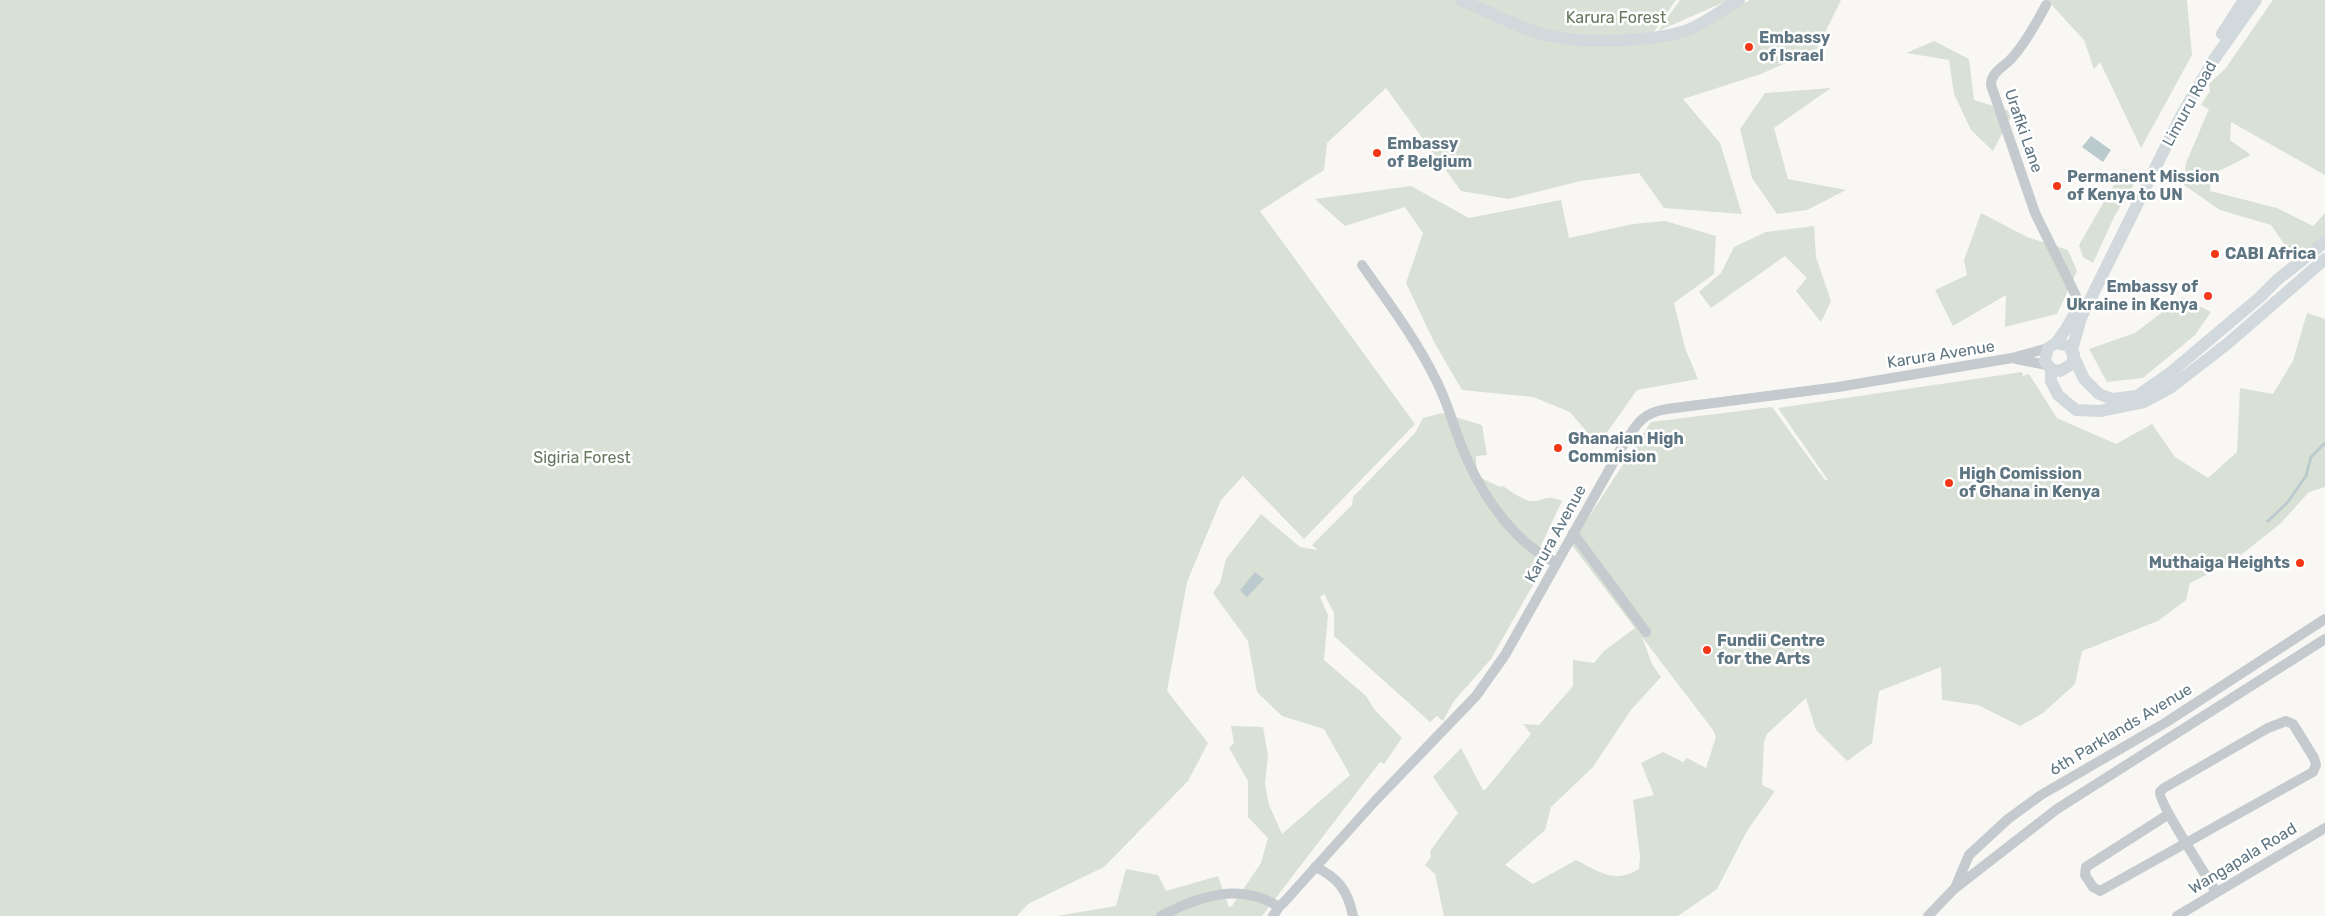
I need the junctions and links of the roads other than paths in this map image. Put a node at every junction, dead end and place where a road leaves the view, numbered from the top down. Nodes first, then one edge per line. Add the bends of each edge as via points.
1 (1461, 0) edge
2 (1739, 0) edge
3 (2244, 0) edge
4 (2256, 0) edge
5 (2046, 5) dead end
6 (2325, 242) edge
7 (2325, 259) edge
8 (1362, 265) dead end
9 (2080, 304) junction
10 (2052, 345) junction
11 (2073, 352) junction
12 (2012, 358) junction
13 (2049, 367) junction
14 (1573, 533) junction
15 (1557, 564) junction
16 (2325, 619) edge
17 (1646, 632) dead end
18 (2325, 639) edge
19 (2169, 814) junction
20 (2325, 828) edge
21 (2187, 843) junction
22 (1315, 867) junction
23 (1954, 889) junction
24 (2216, 892) junction
25 (1279, 908) edge
26 (1161, 916) edge
27 (1353, 916) edge
28 (1928, 916) edge
29 (2177, 916) edge

1 - 2 main road via 1550,36 1603,40 1667,36 1691,29
3 - 9 main road, Limuru Road via 2178,111
4 - 11 main road, Limuru Road via 2213,61 2181,116 2080,318
5 - 9 street, Urafiki Lane via 2025,41 1996,72 1991,85 2035,213
6 - 11 main road via 2158,383 2137,396 2112,399 2099,394 2084,379
7 - 13 main road via 2239,335 2170,388 2144,402 2100,412 2076,410 2058,395
8 - 15 street via 1433,373 1478,482 1510,526 1540,555
9 - 10 main road, Limuru Road via 2066,330
10 - 11 main road via 2065,343
10 - 12 street, Karura Avenue
10 - 13 main road via 2045,356
11 - 13 main road via 2069,368 2060,371
12 - 13 street, Karura Avenue
12 - 14 street, Karura Avenue via 1838,387 1652,411 1638,422
14 - 15 street, Karura Avenue
14 - 17 street
15 - 22 street, Karura Avenue via 1505,656 1476,696
16 - 23 street, 6th Parklands Avenue via 2008,819 1969,855
18 - 23 street, 6th Parklands Avenue via 2057,809
19 - 21 street
19 - 21 street via 2086,868 2087,880 2100,892
19 - 21 street via 2159,796 2164,788 2268,728 2286,721 2293,724 2314,758 2313,772
20 - 24 street, Wangapala Road
21 - 24 street
22 - 25 street, Karura Avenue
22 - 27 street via 1332,874 1347,896
23 - 28 street, 6th Parklands Avenue
24 - 29 street, Wangapala Road
25 - 26 street via 1262,898 1230,892 1208,896

